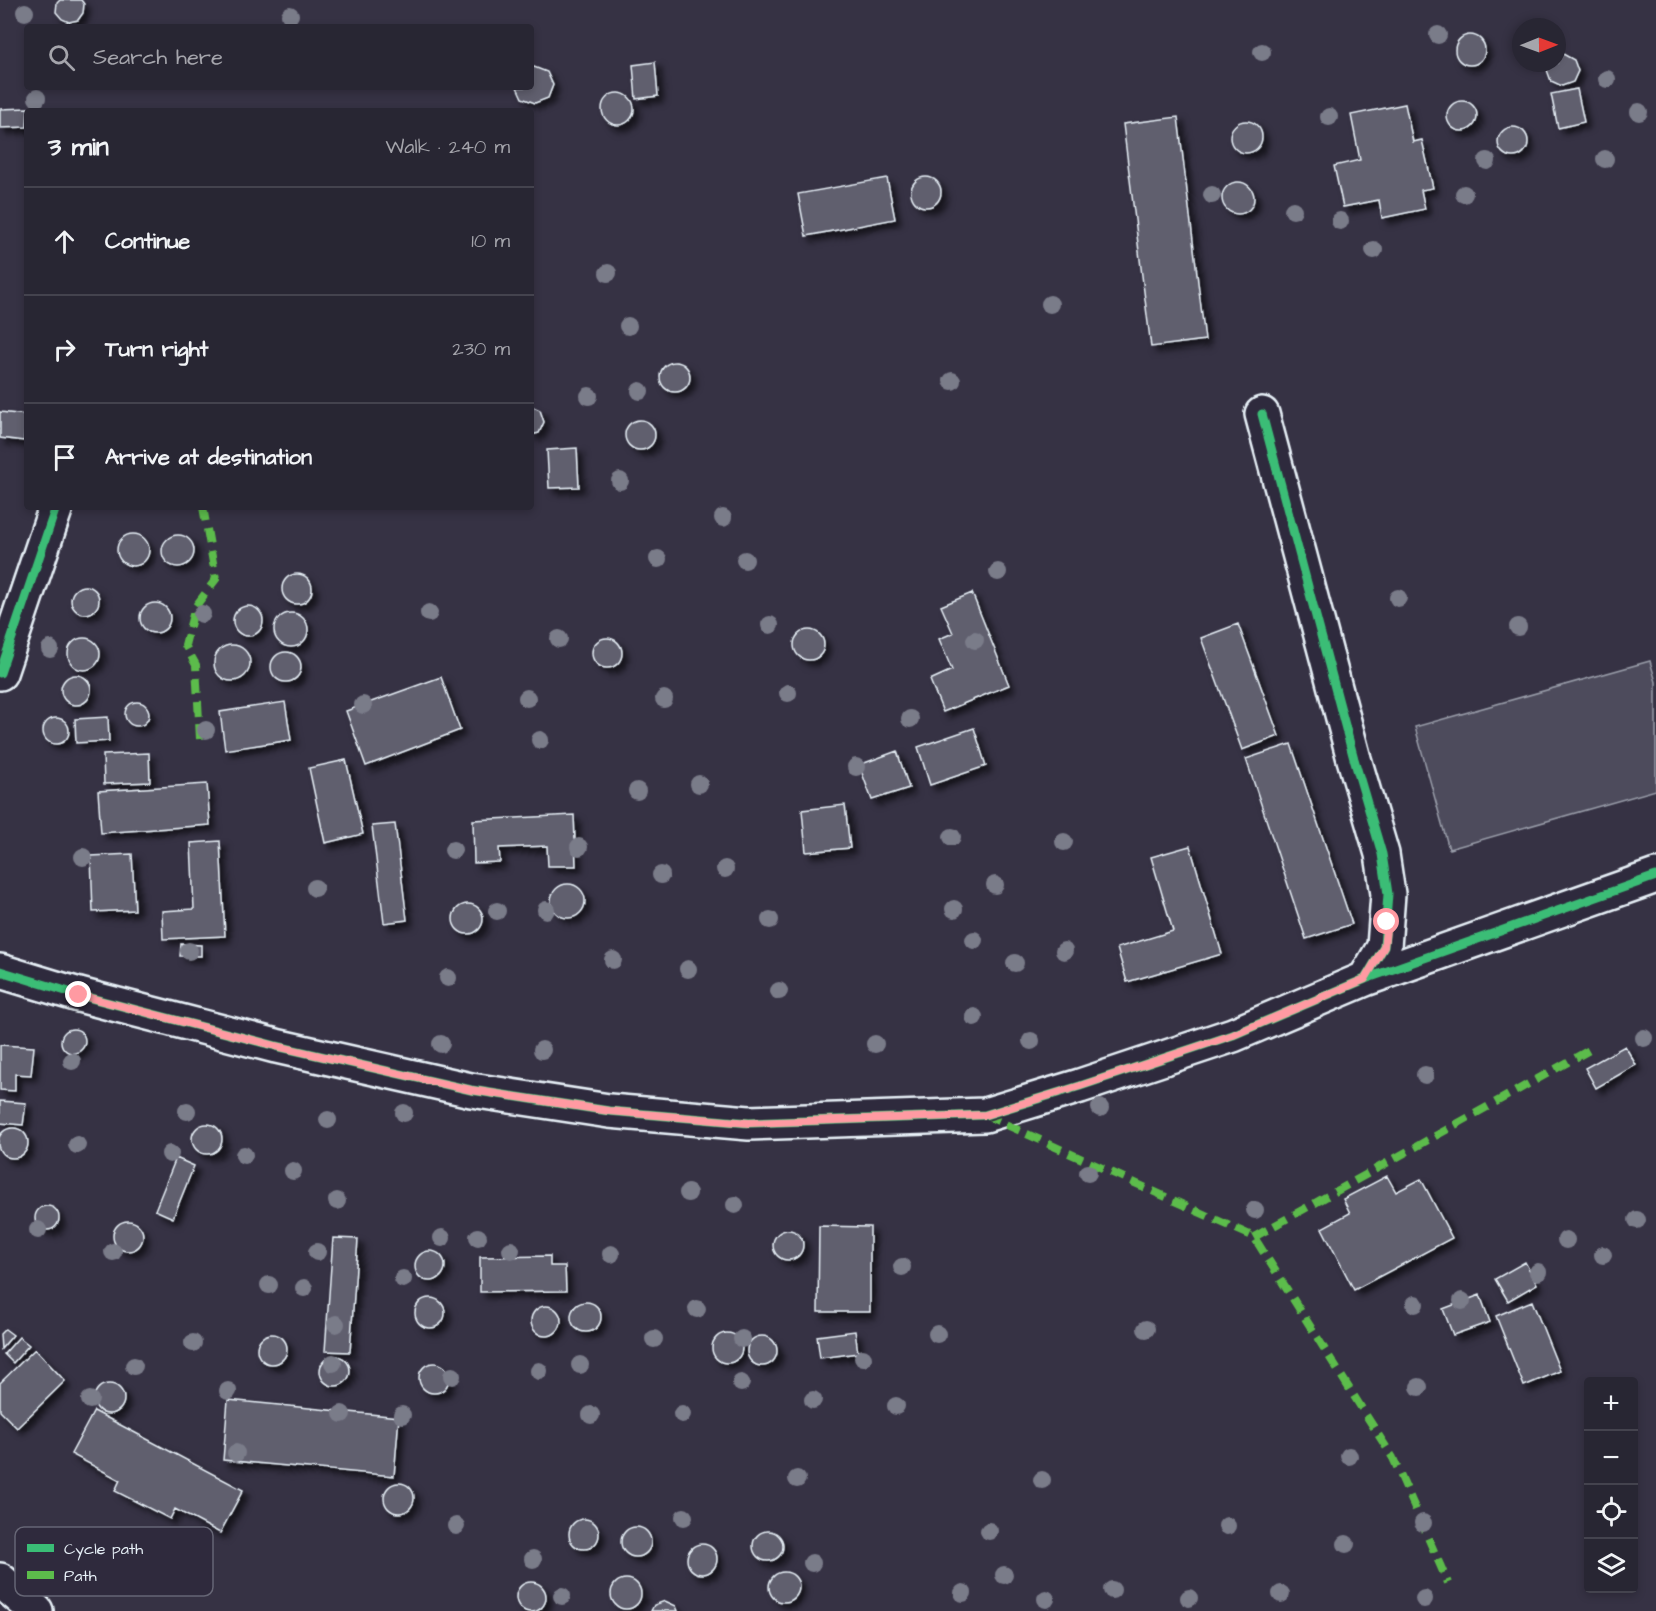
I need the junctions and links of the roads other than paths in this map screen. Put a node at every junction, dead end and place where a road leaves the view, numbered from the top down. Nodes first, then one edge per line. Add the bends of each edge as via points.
1 (1262, 414) dead end
2 (55, 510) edge
3 (0, 673) edge
4 (1656, 876) edge
5 (0, 971) edge
6 (1365, 979) junction
7 (0, 1580) edge
8 (15, 1593) edge
9 (19, 1596) edge
10 (36, 1611) edge

1 - 6 street via 1382,855 1388,894 1384,947
2 - 3 street
4 - 6 street
5 - 6 street via 276,1046 471,1090 609,1111 749,1123 985,1115 1233,1035
7 - 8 street
9 - 10 street

